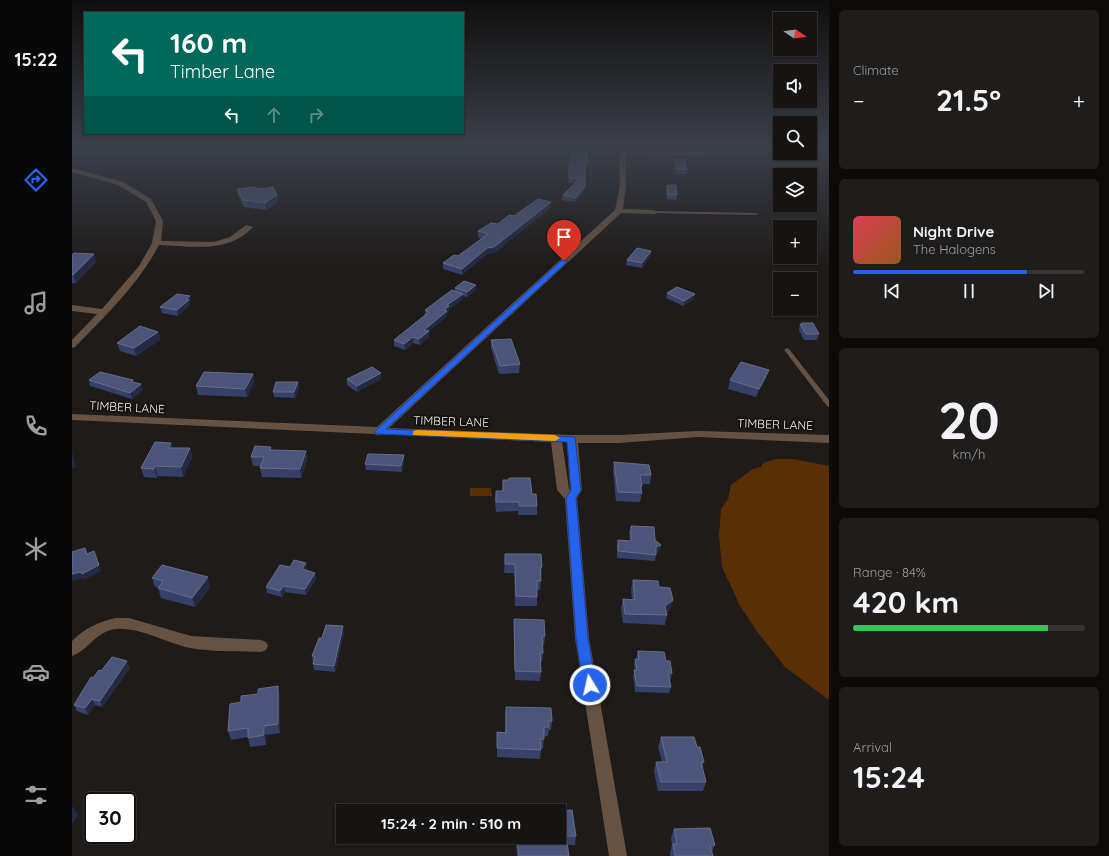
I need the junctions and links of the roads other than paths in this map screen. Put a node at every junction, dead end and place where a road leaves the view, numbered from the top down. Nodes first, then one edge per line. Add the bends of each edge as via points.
1 (125, 186) edge
2 (624, 186) edge
3 (620, 211) junction
4 (653, 212) joint
5 (756, 214) dead end
6 (248, 227) dead end
7 (158, 243) junction
8 (72, 308) edge
9 (103, 312) junction
10 (72, 345) edge
11 (787, 350) dead end
12 (829, 405) edge
13 (72, 417) edge
14 (378, 432) junction
15 (556, 438) junction
16 (572, 439) junction
17 (829, 439) edge
18 (571, 498) junction
19 (261, 646) dead end
20 (72, 650) edge
21 (618, 856) edge

1 - 7 street via 148,200 155,208 160,217 161,227
2 - 3 street
3 - 4 street
3 - 14 street
4 - 5 lane
6 - 7 street via 231,240 221,243
7 - 9 street via 127,287
8 - 9 street
9 - 10 street
11 - 12 lane
13 - 14 street, TIMBER LANE
14 - 15 street, TIMBER LANE
15 - 16 street, TIMBER LANE
15 - 18 street via 563,490
16 - 17 street, TIMBER LANE via 698,434
16 - 18 street via 576,490
18 - 21 street via 582,638
19 - 20 street via 191,642 130,624 114,623 96,628

